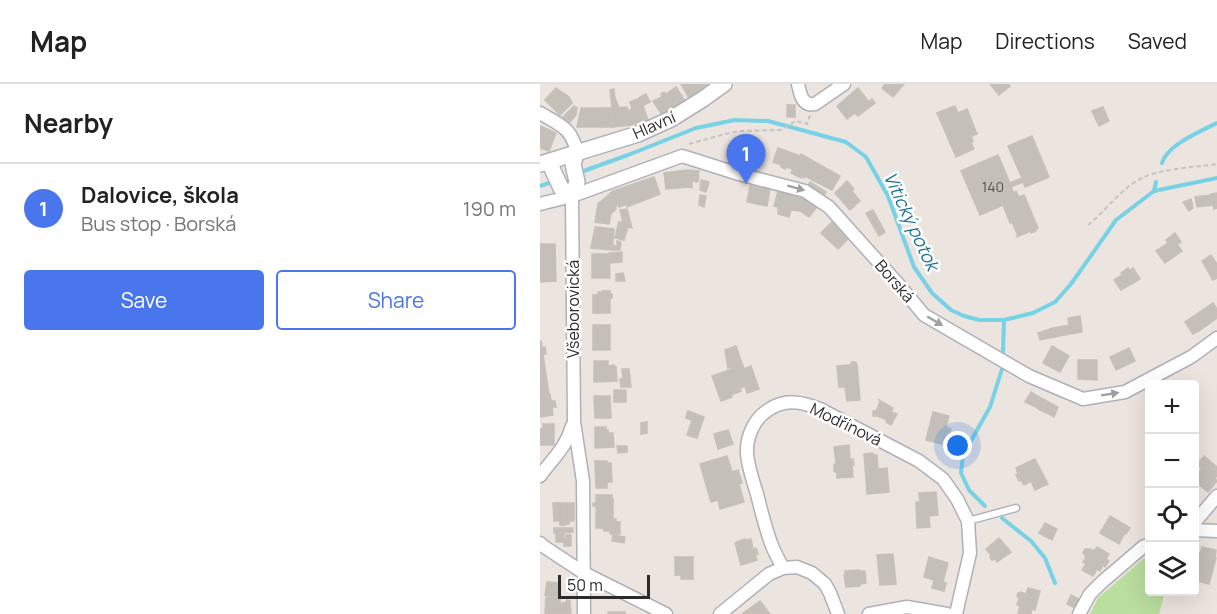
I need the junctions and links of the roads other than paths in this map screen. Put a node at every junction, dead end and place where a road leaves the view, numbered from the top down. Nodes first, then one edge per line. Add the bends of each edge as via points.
1 (724, 84) edge
2 (798, 84) edge
3 (844, 84) edge
4 (540, 113) edge
5 (575, 158) junction
6 (548, 165) edge
7 (570, 189) junction
8 (540, 204) edge
9 (1217, 338) edge
10 (574, 422) junction
11 (540, 476) edge
12 (1217, 496) edge
13 (1016, 508) dead end
14 (1199, 517) edge
15 (968, 521) junction
16 (1199, 531) edge
17 (1217, 531) edge
18 (541, 546) edge
19 (1145, 546) edge
20 (783, 568) junction
21 (584, 573) junction
22 (584, 614) edge
23 (666, 614) edge
24 (720, 614) edge
25 (838, 614) edge
26 (869, 614) edge
27 (947, 614) edge
28 (956, 614) edge
29 (1079, 614) edge

1 - 5 street, Hlavní via 671,119
2 - 3 street via 801,97 811,105
4 - 5 street via 566,129 574,139
5 - 6 street, Hlavní
5 - 7 street
6 - 7 street
7 - 8 street
7 -> 9 street, Borská via 682,156 805,191 829,207 924,315 1029,376 1083,399 1125,392 1191,357
7 - 10 street, Všeborovická
10 - 11 street, Všeborovická via 569,439
10 - 21 street, Všeborovická via 583,481
12 - 14 street
13 - 15 lane
15 - 20 street, Modřínová via 943,479 919,461 820,410 804,403 786,402 761,414 748,437 747,453 771,545
15 - 28 street, Modřínová via 970,553
16 - 17 street
18 - 21 street
19 - 29 street via 1089,594
20 - 24 street via 769,574
20 - 25 street via 797,567 818,577
21 - 22 street, Všeborovická
21 - 23 street
26 - 27 street via 907,607

